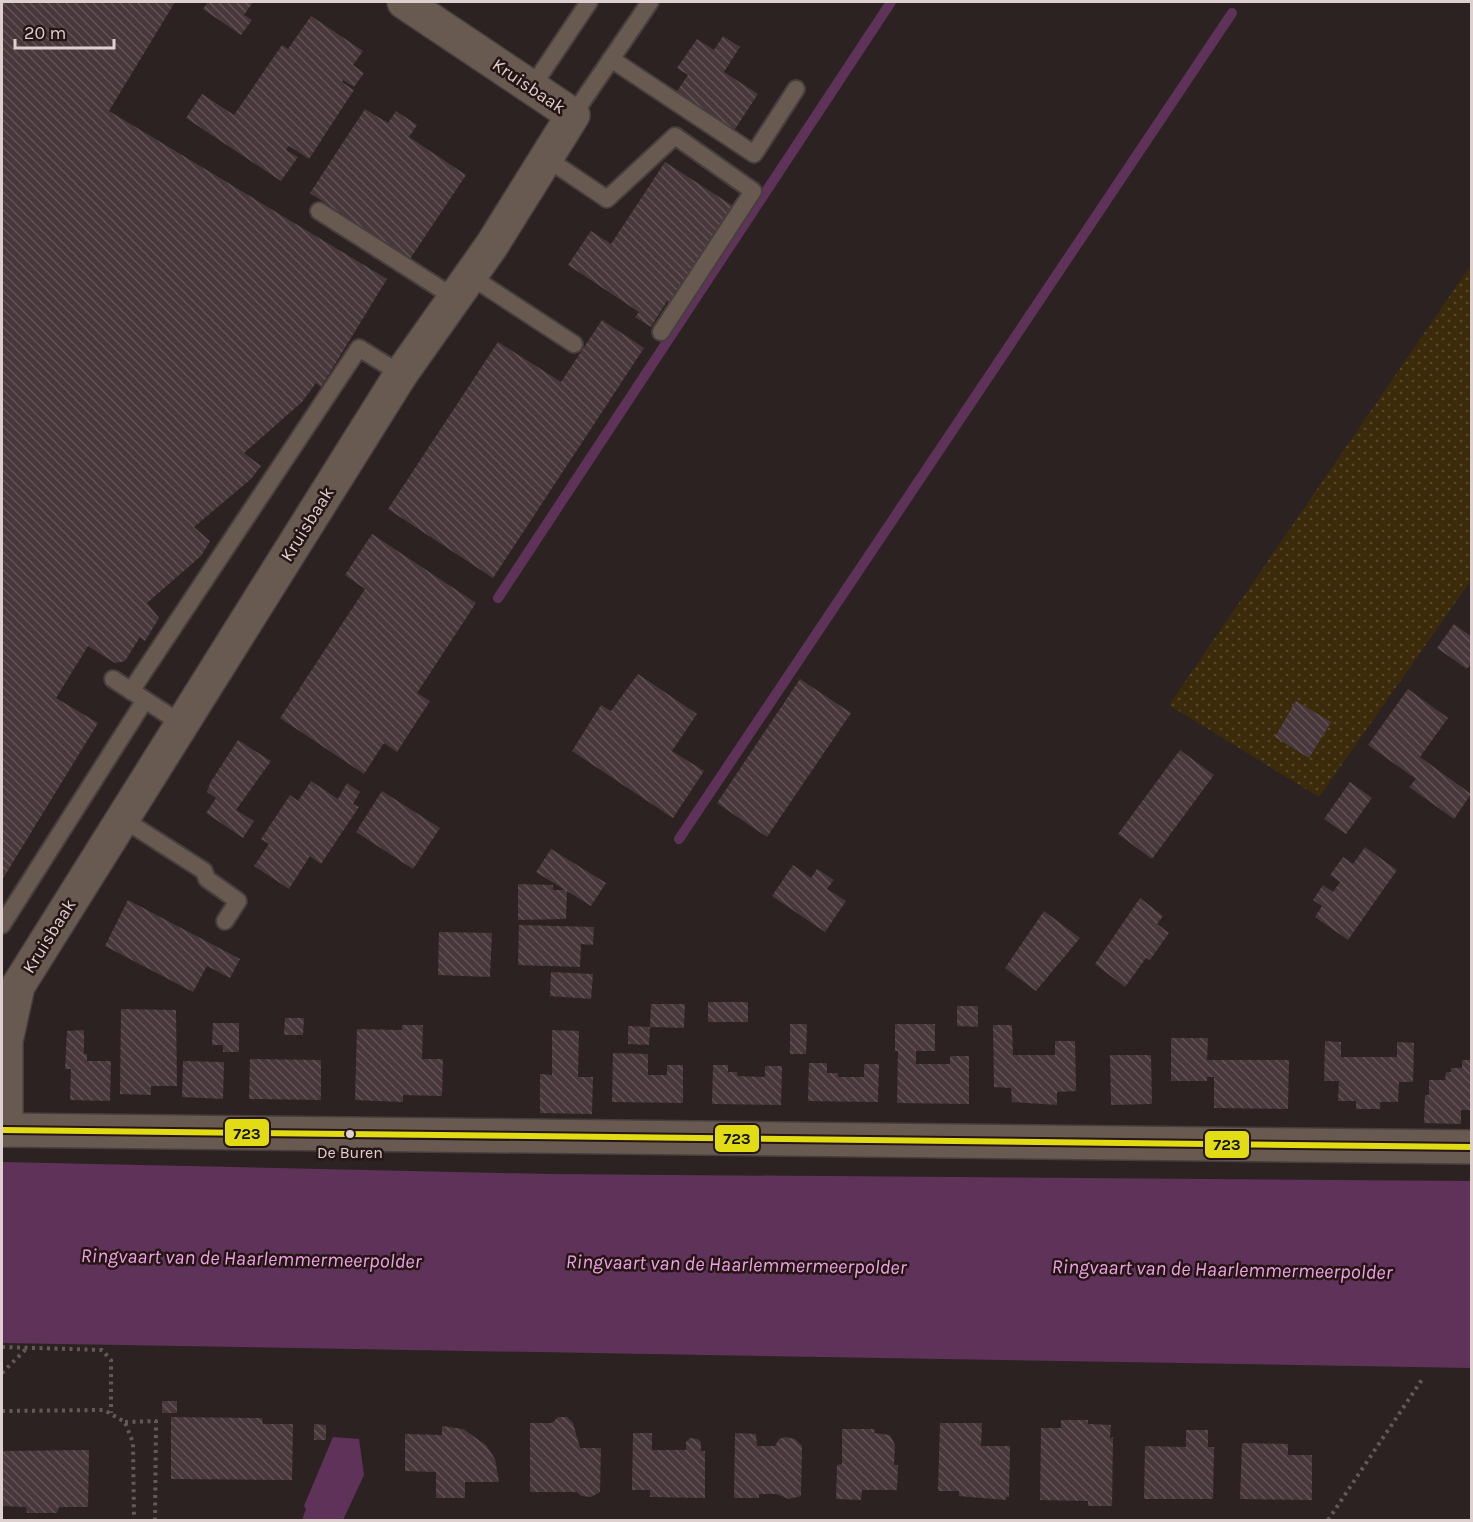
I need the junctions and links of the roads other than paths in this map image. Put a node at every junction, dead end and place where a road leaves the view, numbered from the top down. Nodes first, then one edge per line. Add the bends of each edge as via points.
1 (404, 2) edge
2 (589, 2) edge
3 (650, 2) edge
4 (611, 59) junction
5 (532, 87) junction
6 (796, 89) dead end
7 (573, 115) junction
8 (546, 158) junction
9 (319, 212) dead end
10 (462, 287) junction
11 (661, 332) dead end
12 (574, 344) dead end
13 (401, 374) junction
14 (113, 679) dead end
15 (138, 695) junction
16 (182, 724) junction
17 (123, 819) junction
18 (225, 921) dead end
19 (2, 925) edge
20 (4, 1130) edge
21 (1472, 1147) edge

1 - 5 street, Kruisbaak
2 - 5 lane
3 - 4 lane
4 - 6 lane via 754,153
4 - 7 lane
5 - 7 street, Kruisbaak
7 - 8 street, Kruisbaak
8 - 10 street, Kruisbaak
8 - 11 lane via 607,199 675,136 753,191
9 - 10 lane
10 - 12 lane
10 - 13 street, Kruisbaak
13 - 15 lane via 359,348
13 - 16 street, Kruisbaak
14 - 15 lane
15 - 16 lane
15 - 19 lane
16 - 17 street, Kruisbaak
17 - 18 lane via 204,871 207,879 238,901
17 - 20 street, Kruisbaak via 18,986 6,1041
20 - 21 street

